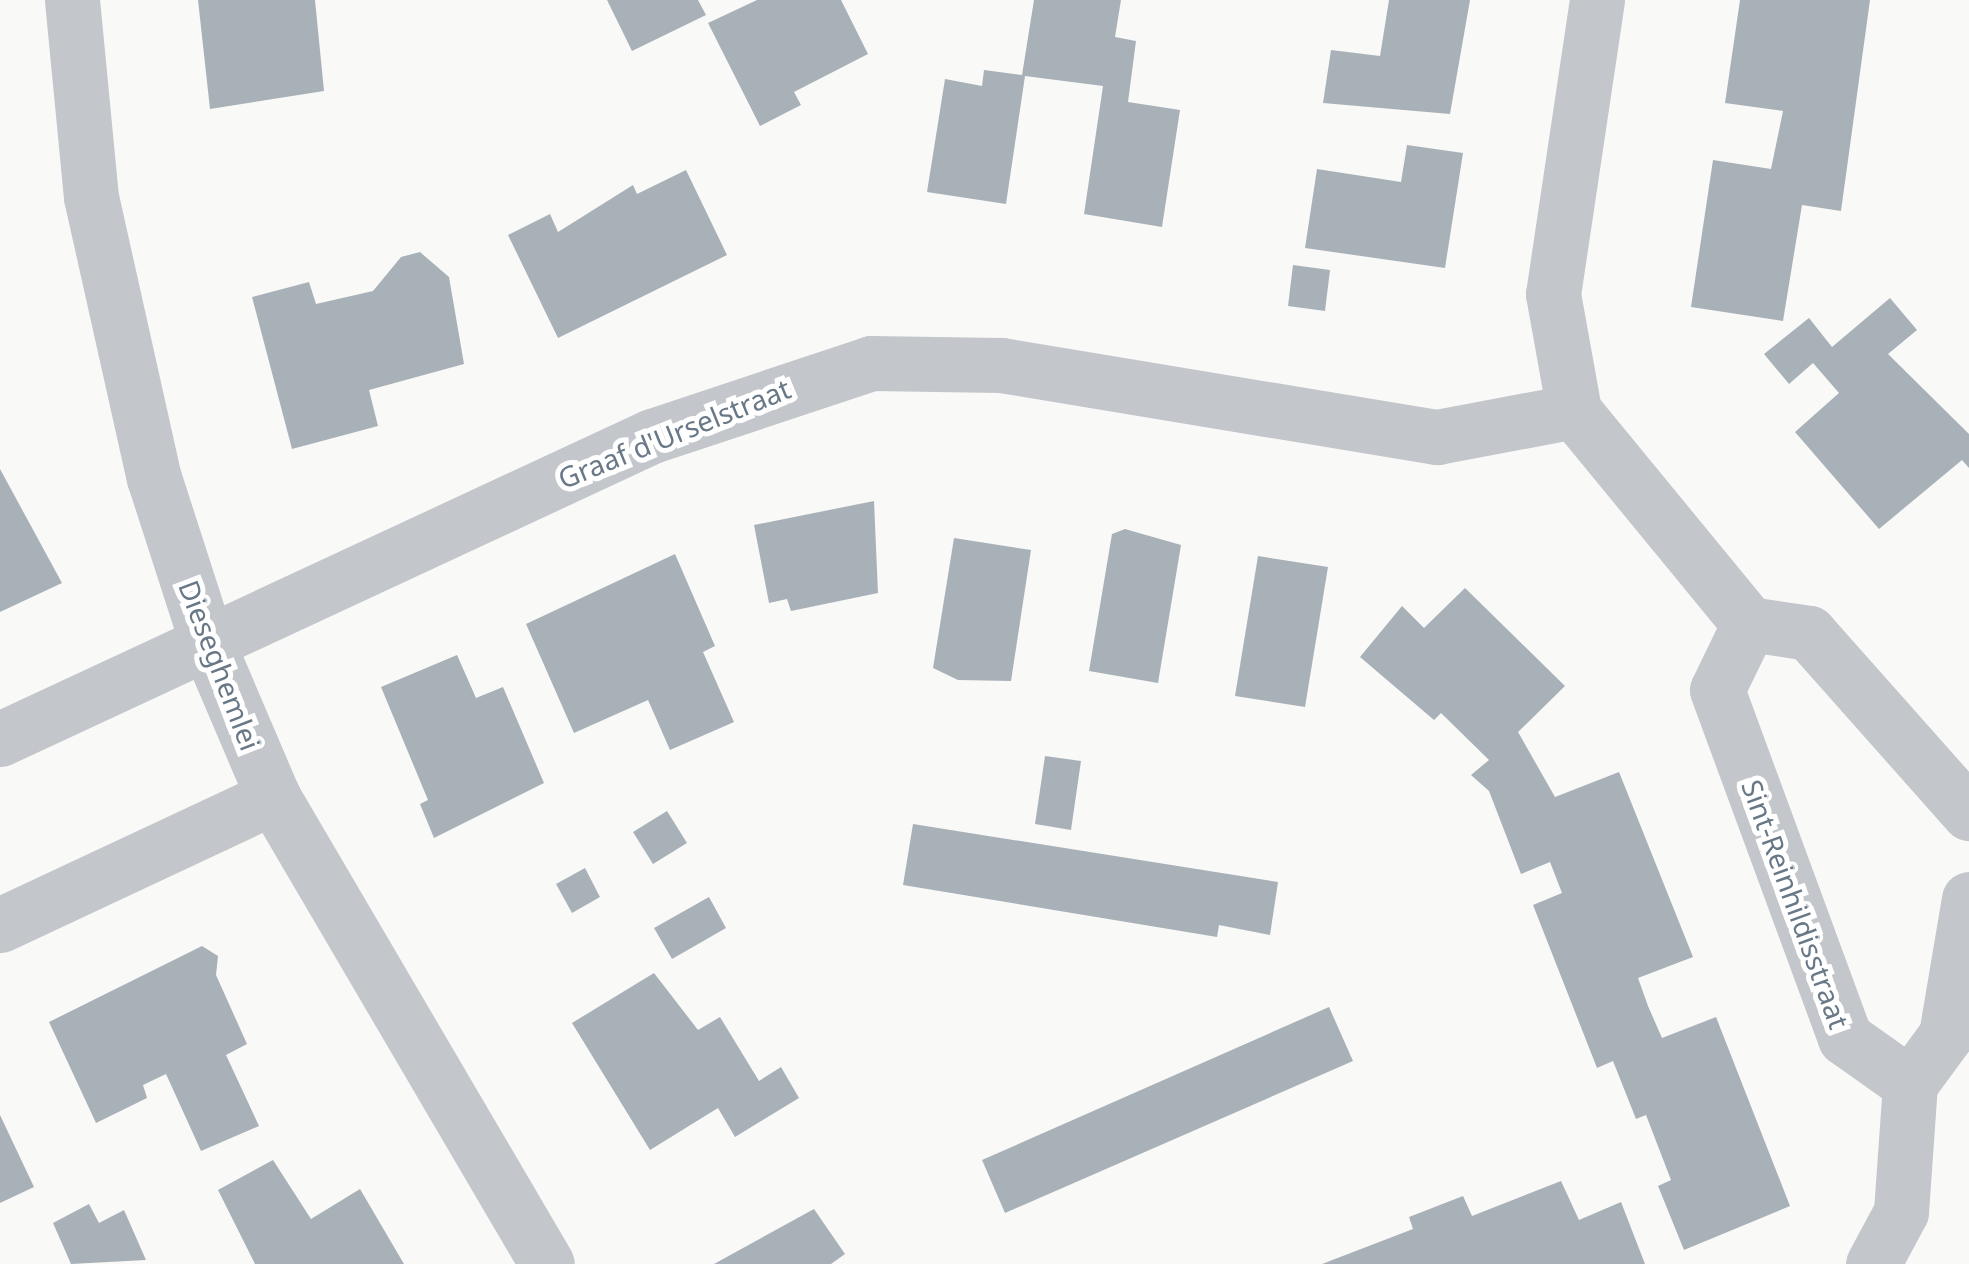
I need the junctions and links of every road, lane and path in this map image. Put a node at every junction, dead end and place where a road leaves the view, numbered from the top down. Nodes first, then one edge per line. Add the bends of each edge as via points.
1 (72, 0) edge
2 (1597, 0) edge
3 (1574, 411) junction
4 (1749, 624) junction
5 (206, 642) junction
6 (0, 739) edge
7 (273, 796) junction
8 (1969, 813) edge
9 (1969, 898) edge
10 (0, 924) edge
11 (1910, 1084) junction
12 (547, 1264) edge
13 (1872, 1264) edge

1 - 5 street, Dieseghemlei via 91,197 154,478
2 - 3 street via 1553,294
3 - 4 street
3 - 5 street, Graaf d'Urselstraat via 1436,438 1001,365 871,363 652,436
4 - 8 street via 1810,633
4 - 11 street, Sint-Reinhildisstraat via 1716,690 1845,1038
5 - 6 street, Graaf d'Urselstraat
5 - 7 street, Dieseghemlei
7 - 10 street
7 - 12 street, Dieseghemlei
9 - 11 street via 1946,1035
11 - 13 street via 1901,1212

